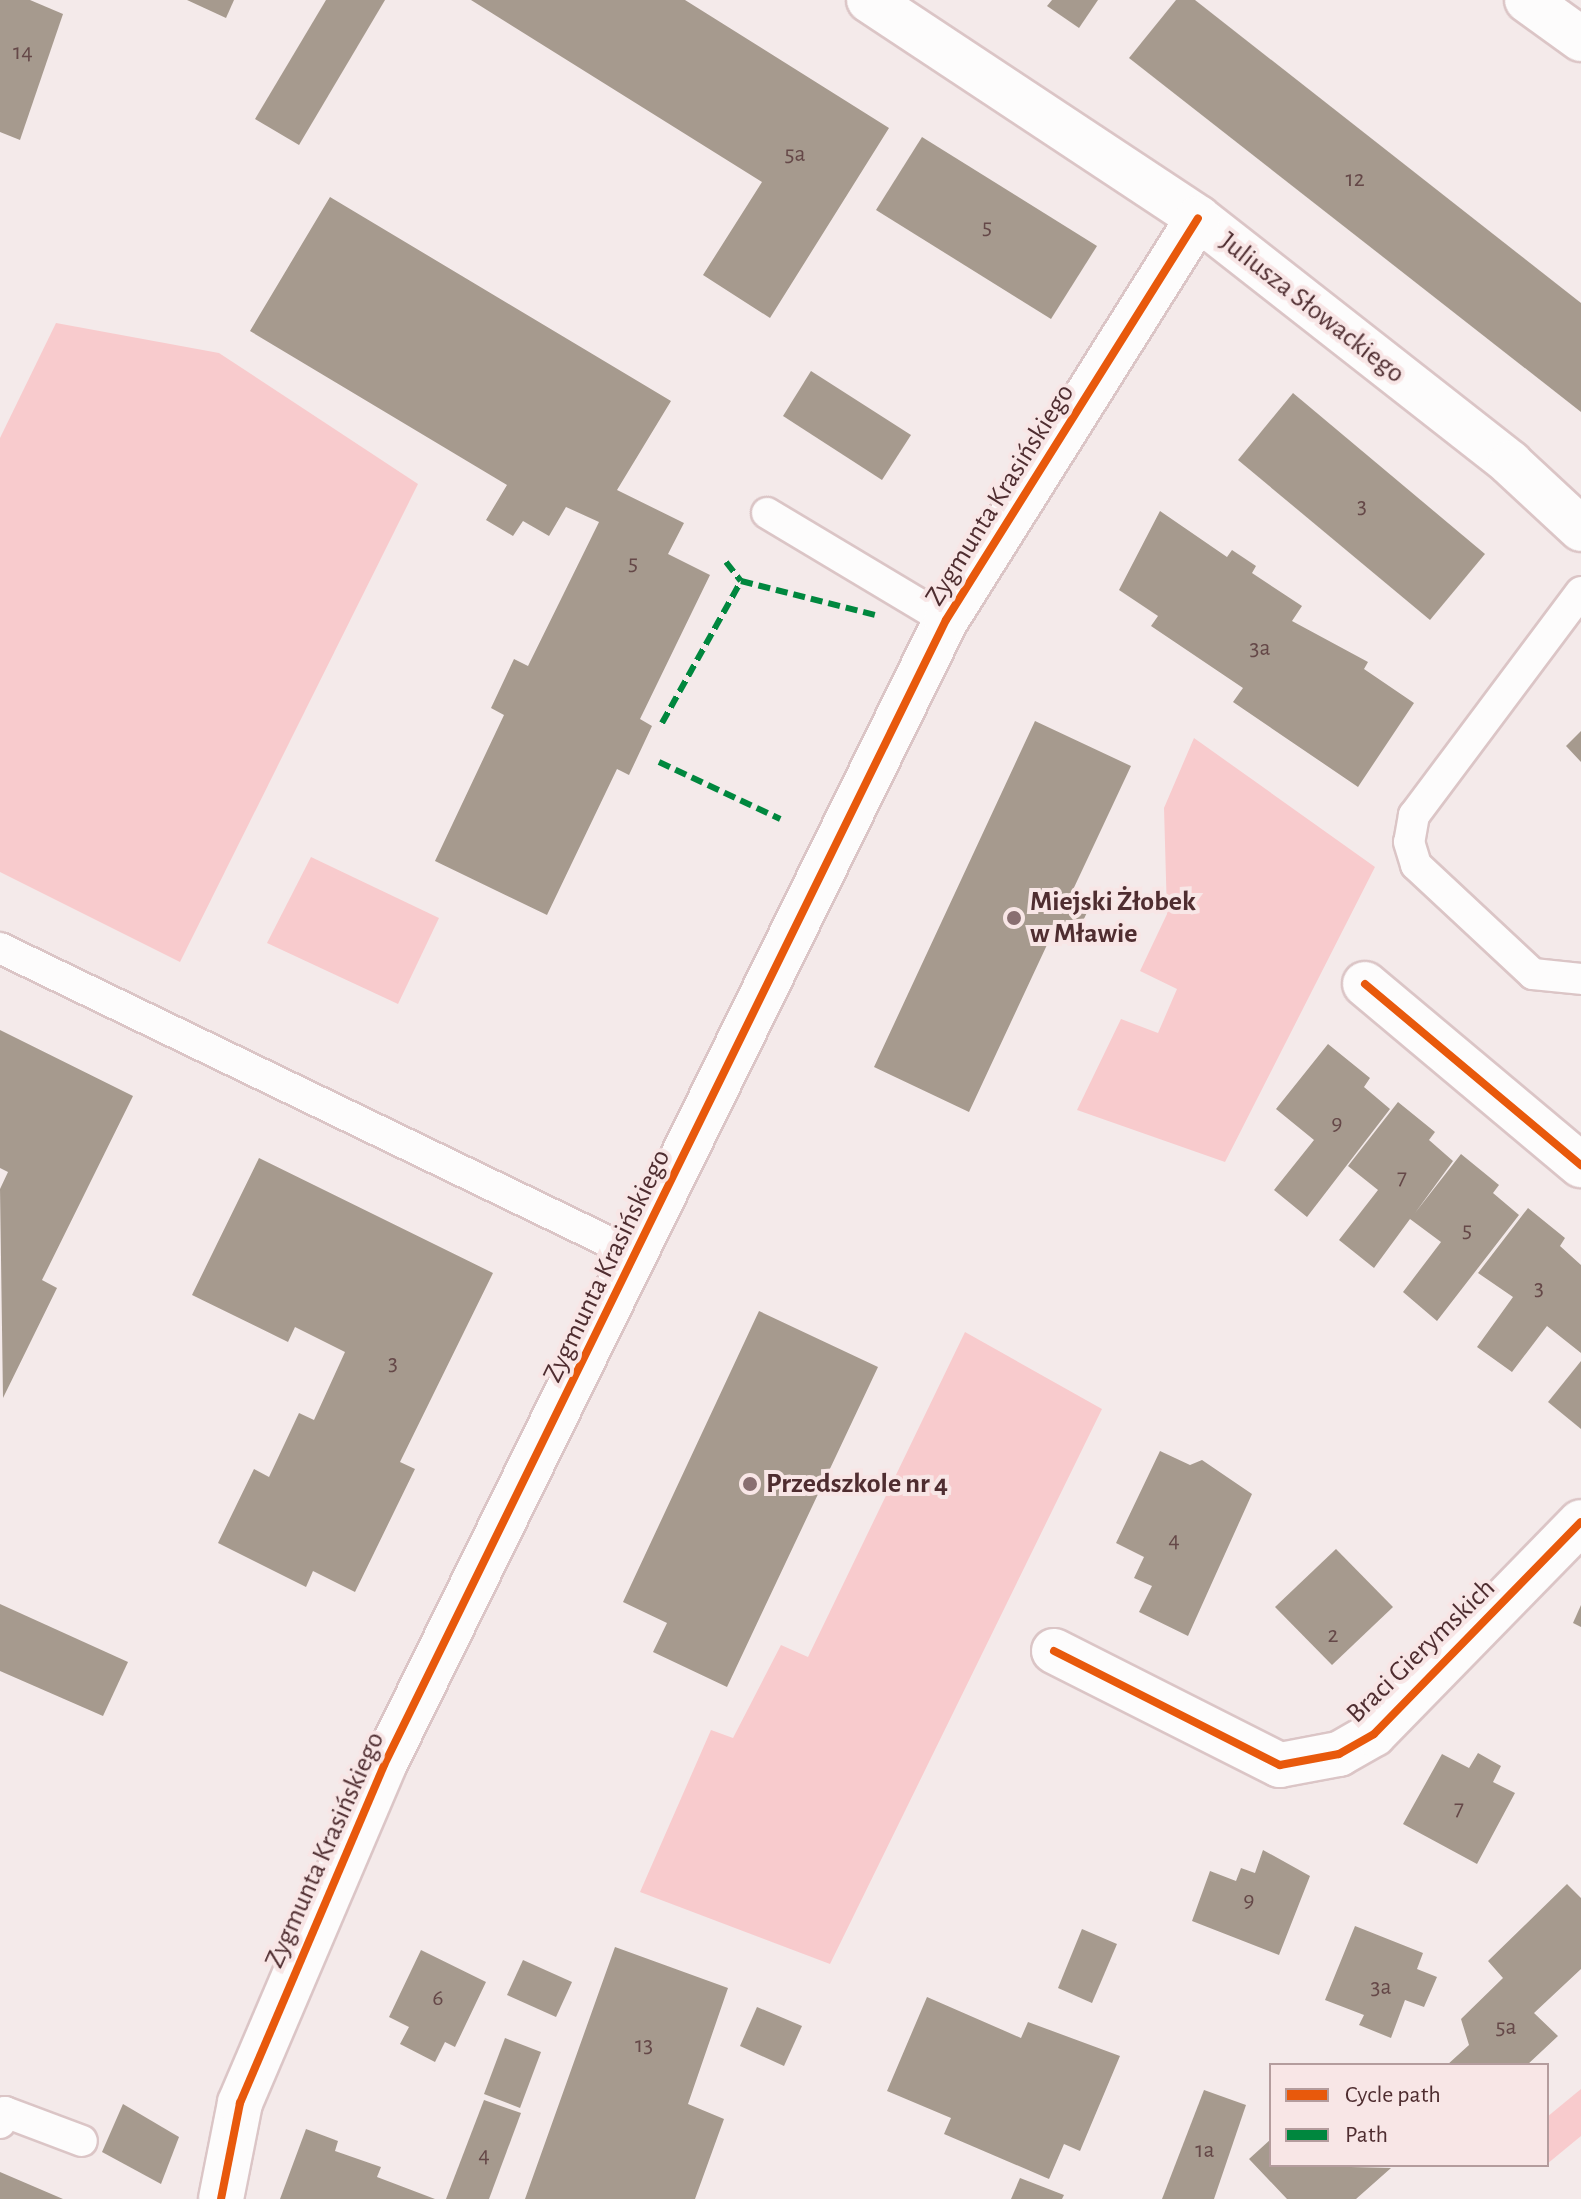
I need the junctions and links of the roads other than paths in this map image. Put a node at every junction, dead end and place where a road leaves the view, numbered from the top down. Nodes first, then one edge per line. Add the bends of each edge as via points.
1 (869, 0) edge
2 (1527, 0) edge
3 (1581, 39) edge
4 (1198, 218) junction
5 (767, 513) dead end
6 (1581, 529) edge
7 (1581, 592) edge
8 (946, 620) junction
9 (0, 948) edge
10 (1581, 979) edge
11 (1365, 984) dead end
12 (1581, 1165) edge
13 (636, 1255) junction
14 (1581, 1522) edge
15 (1054, 1651) dead end
16 (0, 2123) edge
17 (82, 2141) dead end
18 (221, 2199) edge

1 - 4 street, Juliusza Słowackiego
2 - 3 street
4 - 6 street, Juliusza Słowackiego via 1510,463
4 - 8 street, Zygmunta Krasińskiego
5 - 8 lane
7 - 10 lane via 1414,815 1409,842 1416,865 1533,974
8 - 13 street, Zygmunta Krasińskiego
9 - 13 lane
11 - 12 street
13 - 18 street, Zygmunta Krasińskiego via 384,1765 240,2103
14 - 15 street, Braci Gierymskich via 1374,1734 1339,1754 1280,1765
16 - 17 lane via 5,2112

